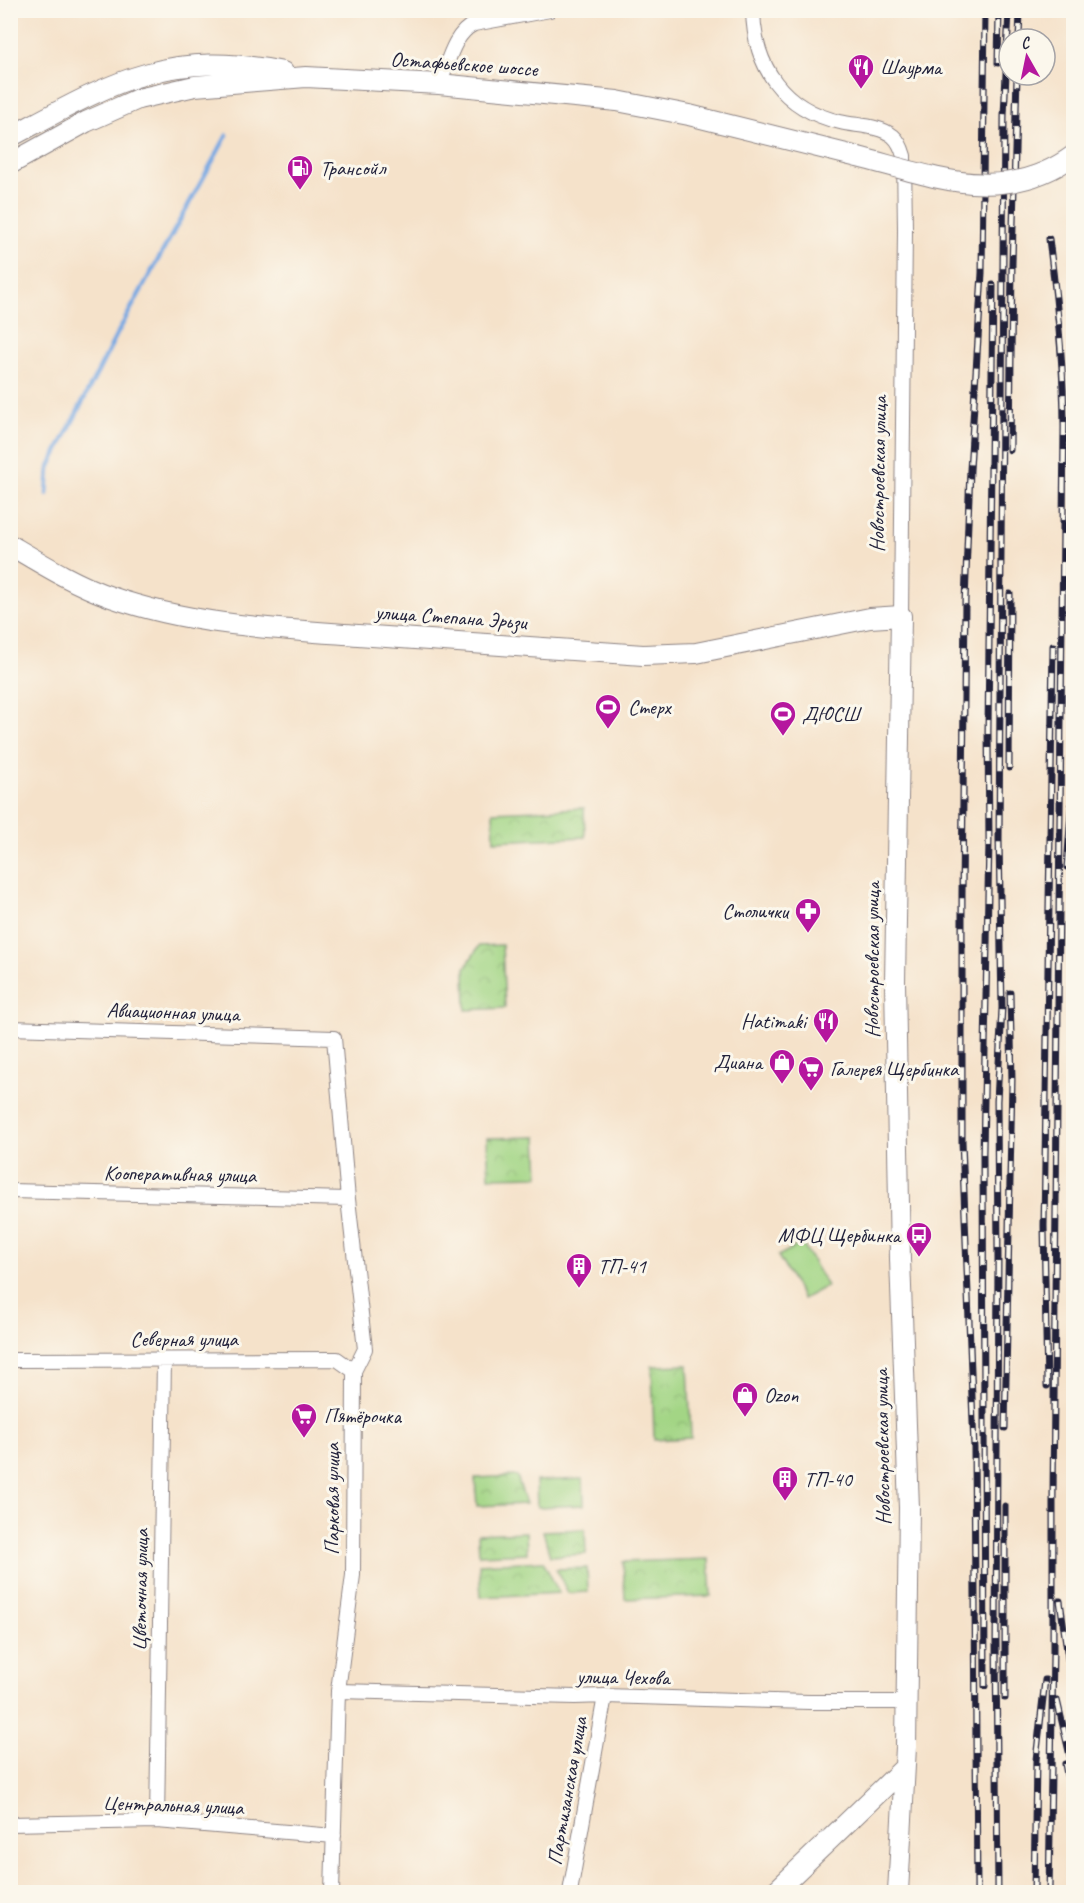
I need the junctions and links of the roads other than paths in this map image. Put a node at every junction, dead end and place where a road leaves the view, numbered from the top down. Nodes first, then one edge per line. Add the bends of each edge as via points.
1 (550, 10) edge
2 (753, 10) edge
3 (306, 77) junction
4 (439, 84) junction
5 (10, 137) edge
6 (1074, 155) edge
7 (10, 164) edge
8 (10, 545) edge
9 (901, 616) junction
10 (10, 1028) edge
11 (334, 1038) joint
12 (10, 1191) edge
13 (348, 1199) junction
14 (10, 1360) edge
15 (164, 1360) junction
16 (354, 1371) junction
17 (338, 1691) junction
18 (605, 1696) junction
19 (907, 1702) junction
20 (904, 1768) junction
21 (157, 1821) junction
22 (10, 1824) edge
23 (334, 1836) junction
24 (332, 1893) edge
25 (570, 1893) edge
26 (775, 1893) edge
27 (898, 1893) edge

1 - 4 street via 465,28
2 - 9 street, Новостроевская улица via 756,45 762,61 792,99 817,115 879,129 894,136 901,146 905,170
3 - 4 street, Остафьевское шоссе
3 - 5 street, Остафьевское шоссе via 252,66 210,64 151,71 101,89
3 - 7 street, Остафьевское шоссе via 195,86 138,99 86,122
4 - 6 street, Остафьевское шоссе, bridge via 617,101 972,185 1005,184 1029,178
8 - 9 street, улица Степана Эрьзи via 109,596 188,617 253,627 671,655 870,618
9 - 19 street, Новостроевская улица via 895,982 909,1508
10 - 11 street, Авиационная улица
11 - 13 street, Парковая улица
12 - 13 street, Кооперативная улица
13 - 16 street, Парковая улица via 365,1349
14 - 15 street, Северная улица
15 - 16 street, Северная улица via 337,1359
15 - 21 street, Цветочная улица
16 - 17 street, Парковая улица via 353,1575
17 - 18 street, улица Чехова
17 - 23 street, Парковая улица
18 - 19 street, улица Чехова
18 - 25 street, Партизанская улица
19 - 20 street, Новостроевская улица
20 - 26 street
20 - 27 street, Новостроевская улица
21 - 22 street, Центральная улица
21 - 23 street, Центральная улица
23 - 24 street, Парковая улица

